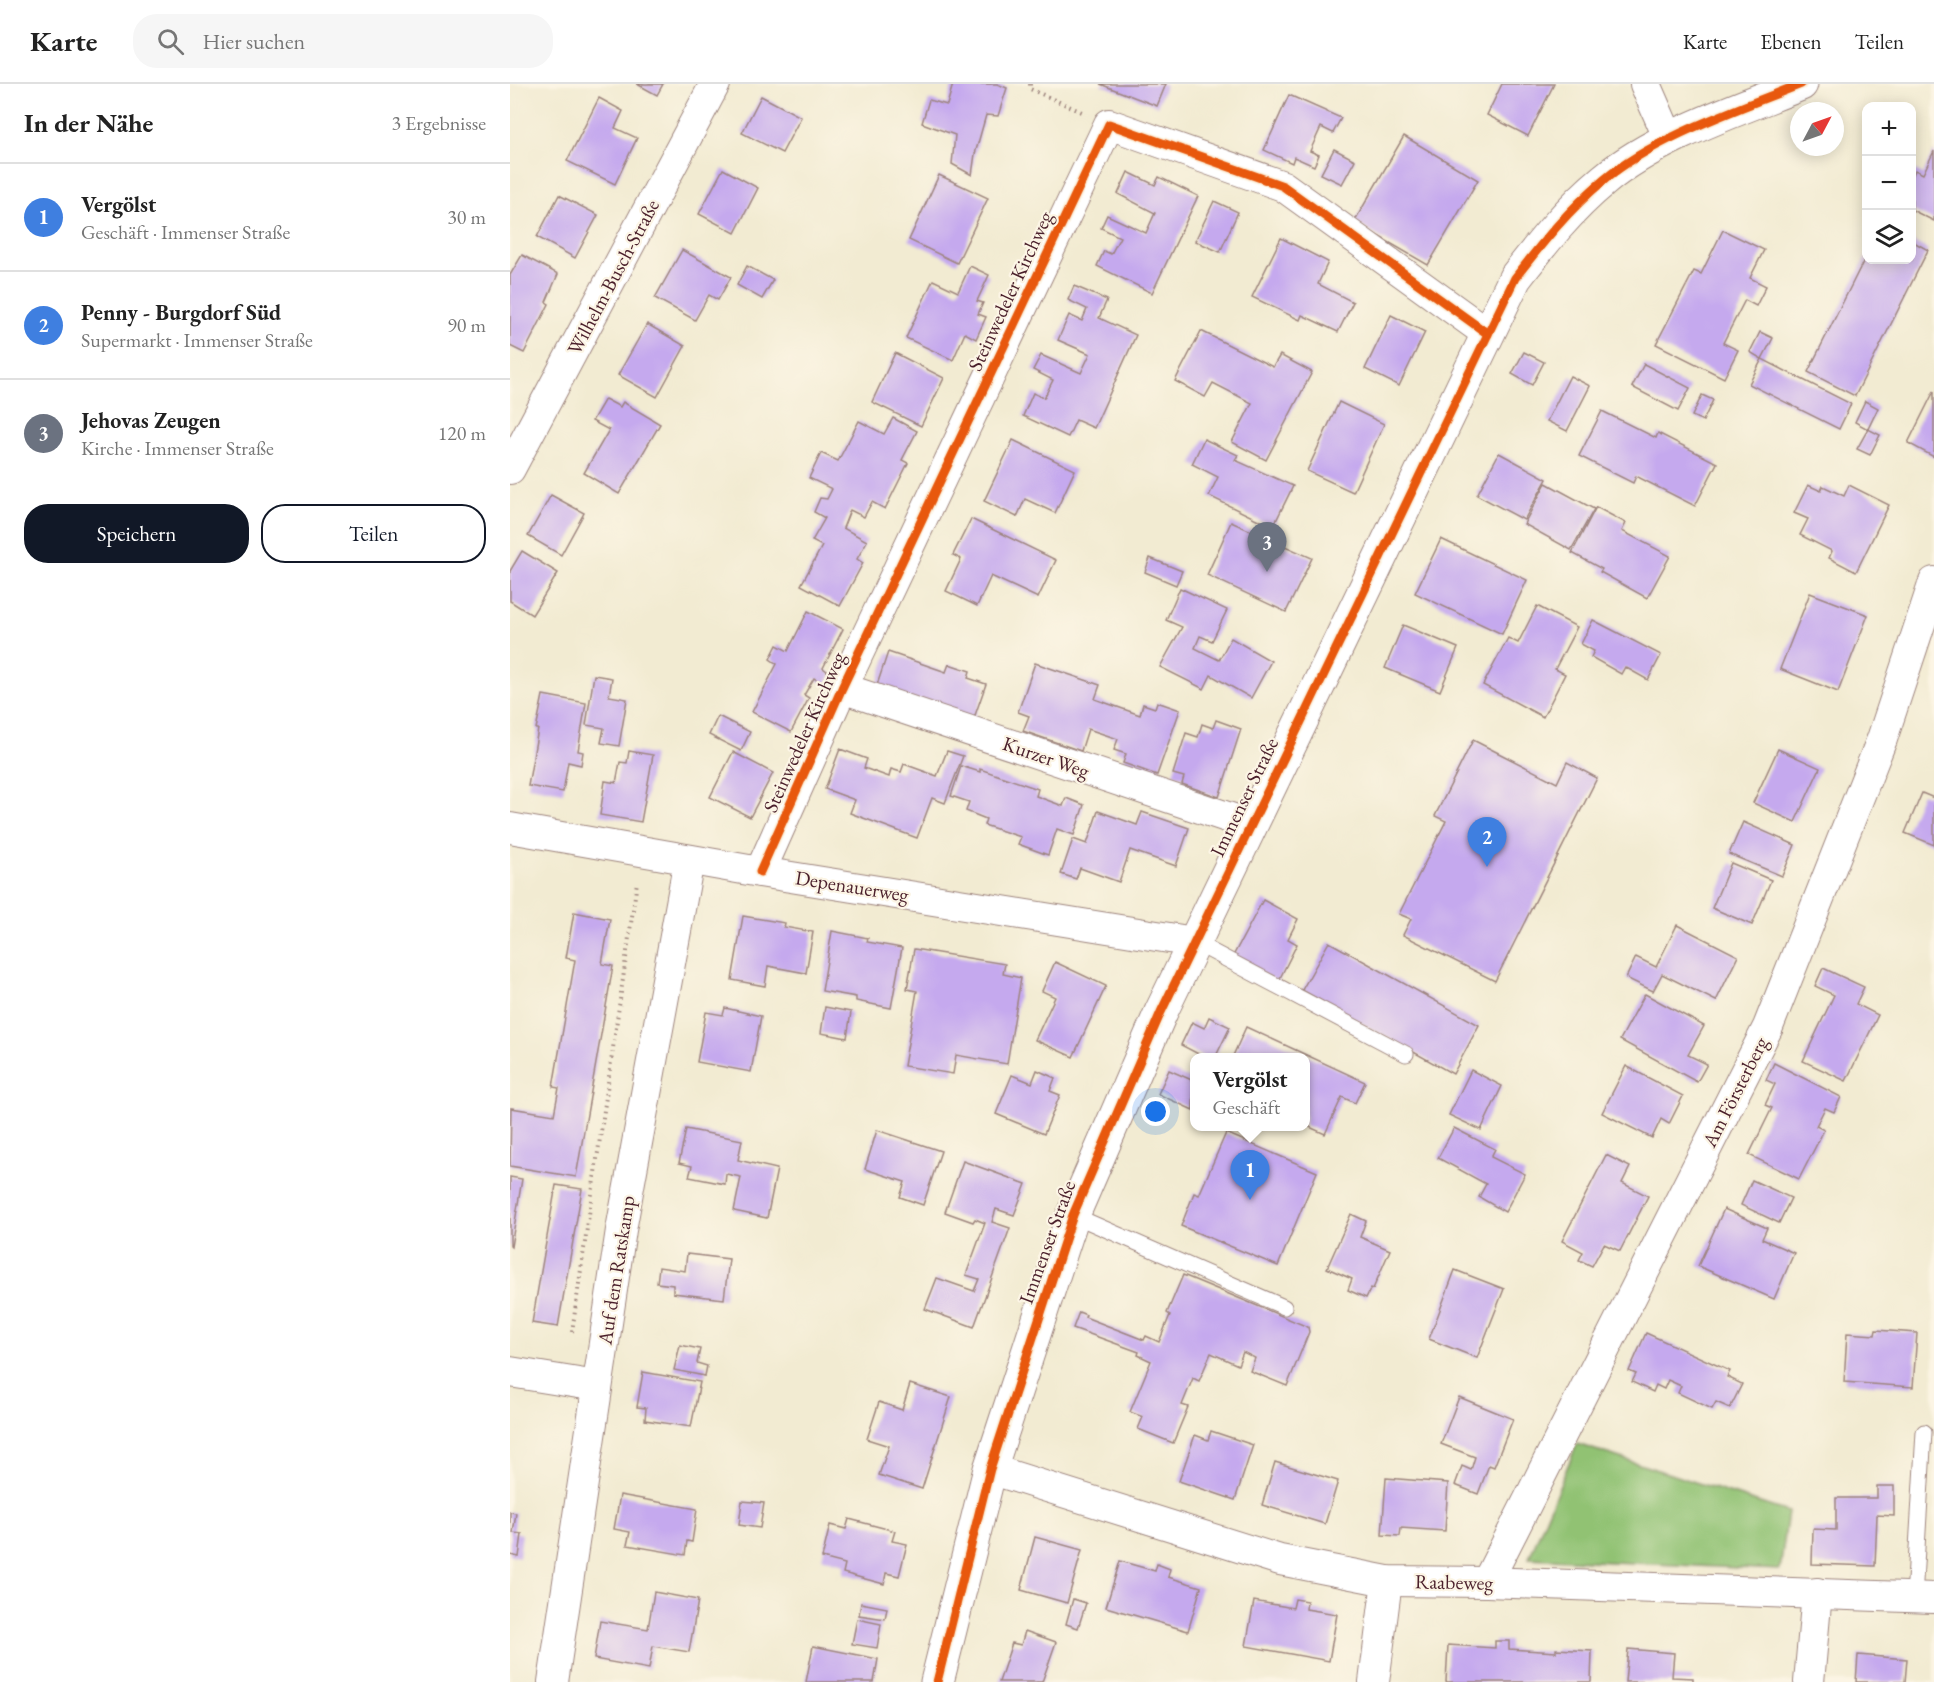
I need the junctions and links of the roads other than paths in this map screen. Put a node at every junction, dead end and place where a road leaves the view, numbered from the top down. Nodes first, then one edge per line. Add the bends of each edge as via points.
1 (715, 84) edge
2 (1645, 84) edge
3 (1801, 84) edge
4 (1669, 139) junction
5 (1488, 334) junction
6 (510, 469) edge
7 (1934, 582) edge
8 (842, 688) junction
9 (1251, 825) junction
10 (510, 828) edge
11 (690, 860) junction
12 (760, 872) junction
13 (1194, 942) junction
14 (1406, 1054) dead end
15 (1073, 1215) junction
16 (1284, 1307) dead end
17 (510, 1372) edge
18 (597, 1386) junction
19 (1924, 1432) dead end
20 (990, 1469) junction
21 (1387, 1581) junction
22 (1487, 1582) junction
23 (1817, 1593) junction
24 (1924, 1598) edge
25 (553, 1682) edge
26 (937, 1682) edge
27 (1374, 1682) edge
28 (1809, 1682) edge

1 - 6 street, Wilhelm-Busch-Straße
2 - 4 street
3 - 4 main road, Immenser Straße
4 - 5 main road, Immenser Straße via 1605,179 1554,227 1515,278
5 - 8 street, Steinwedeler Kirchweg via 1283,186 1109,124
5 - 9 main road, Immenser Straße
7 - 22 street, Am Försterberg via 1882,739 1768,1027
8 - 9 street, Kurzer Weg
8 - 12 street, Steinwedeler Kirchweg
9 - 13 main road, Immenser Straße
10 - 11 street, Depenauerweg
11 - 12 street, Depenauerweg
11 - 18 street, Auf dem Ratskamp via 621,1230
12 - 13 street, Depenauerweg
13 - 14 lane
13 - 15 main road, Immenser Straße
15 - 16 lane
15 - 20 main road, Immenser Straße
17 - 18 street
18 - 25 street, Auf dem Ratskamp
19 - 24 lane
20 - 21 street, Raabeweg via 1280,1560
20 - 26 main road, Immenser Straße
21 - 22 street, Raabeweg
21 - 27 street
22 - 23 street, Raabeweg
23 - 24 street, Raabeweg
23 - 28 street

